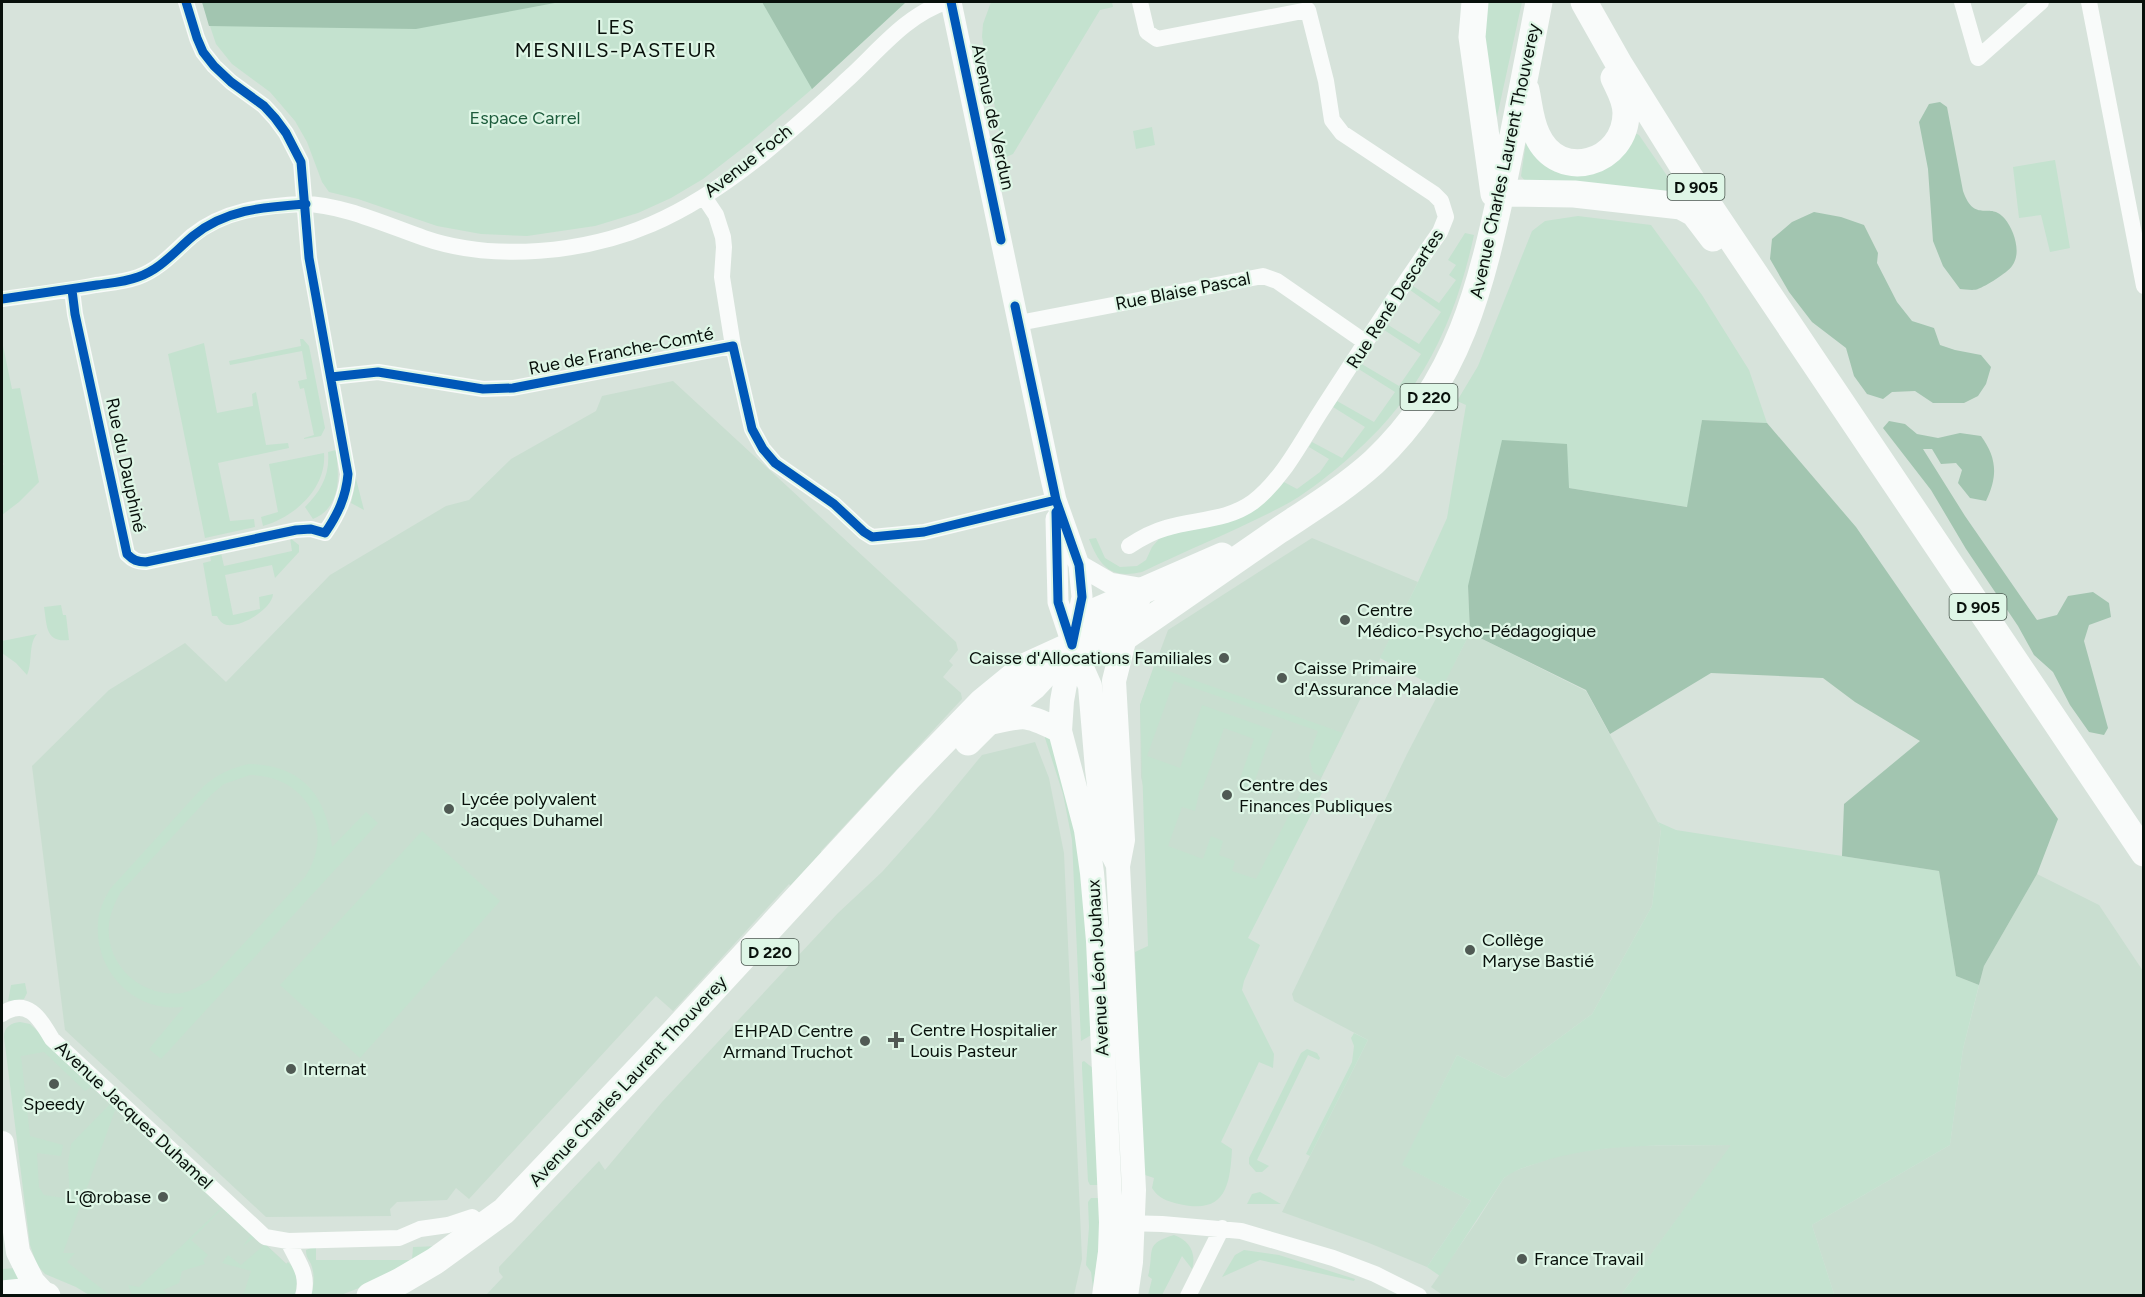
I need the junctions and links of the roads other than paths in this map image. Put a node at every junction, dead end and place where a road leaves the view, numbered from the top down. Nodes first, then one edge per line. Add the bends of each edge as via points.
1 (186, 2) edge
2 (946, 2) edge
3 (951, 2) edge
4 (1140, 2) edge
5 (1475, 2) edge
6 (1539, 2) edge
7 (1962, 2) edge
8 (2041, 2) edge
9 (2089, 2) edge
10 (1584, 6) edge
11 (1524, 80) junction
12 (704, 197) junction
13 (1499, 201) junction
14 (306, 204) junction
15 (2144, 286) edge
16 (72, 290) junction
17 (2, 298) edge
18 (1019, 323) junction
19 (1365, 342) junction
20 (734, 346) junction
21 (1812, 360) junction
22 (331, 377) junction
23 (1056, 500) junction
24 (1281, 530) junction
25 (1129, 546) dead end
26 (1079, 565) junction
27 (1174, 577) junction
28 (1145, 590) junction
29 (1125, 637) junction
30 (1072, 645) junction
31 (986, 724) junction
32 (1060, 731) junction
33 (2144, 853) edge
34 (1118, 866) junction
35 (2, 1014) edge
36 (2, 1143) edge
37 (1123, 1223) junction
38 (484, 1227) junction
39 (1222, 1228) junction
40 (288, 1241) junction
41 (2, 1294) edge
42 (46, 1295) edge
43 (303, 1296) edge
44 (370, 1296) edge
45 (406, 1296) edge
46 (1104, 1296) edge
47 (1126, 1296) edge
48 (1188, 1296) edge
49 (1419, 1296) edge

1 - 14 street via 197,38 214,66 264,106 296,149 303,169
2 - 12 street, Avenue Foch via 914,16 830,94
3 - 18 street, Avenue de Verdun
4 - 19 street, Rue René Descartes via 1147,32 1157,39 1308,10 1337,128 1441,201 1444,225
5 - 13 main road via 1472,37
6 - 11 main road, Avenue Charles Laurent Thouverey / D 220
7 - 8 street via 1978,58
9 - 15 street
10 - 11 main road via 1624,99 1625,123 1613,146 1584,164 1566,162 1550,152 1537,135
10 - 21 main road, D 905 via 1689,176
11 - 13 main road, Avenue Charles Laurent Thouverey / D 220
12 - 14 street, Avenue Foch via 621,236 516,252 463,248 350,213
12 - 20 street via 716,215 723,237 722,277
13 - 21 main road, D 905 via 1574,194 1688,209 1704,225 1794,350
13 - 24 main road, Avenue Charles Laurent Thouverey / D 220 via 1484,270 1464,332 1420,411 1352,481
14 - 16 street, Avenue Foch via 258,208 222,218 206,226 152,271
14 - 22 street via 309,258
16 - 17 street, Avenue Foch
16 - 22 street, Rue du Dauphiné via 127,554 139,562 296,530 325,532 340,508 348,474
18 - 19 street, Rue Blaise Pascal via 1263,276
18 - 23 street, Avenue de Verdun
19 - 25 street, Rue René Descartes via 1292,456 1263,493 1223,516 1164,529
20 - 22 street, Rue de Franche-Comté via 513,388 483,389 378,372
20 - 23 street, Rue de Franche-Comté via 752,429 763,449 775,463 834,504 872,537 924,532
21 - 33 main road, D 905
23 - 26 street, Avenue de Verdun
23 - 30 street, Avenue de Verdun via 1058,602
24 - 27 main road, Avenue Charles Laurent Thouverey
24 - 29 main road, Avenue Charles Laurent Thouverey
26 - 28 street via 1110,583
26 - 30 street, Avenue de Verdun via 1082,597
27 - 28 main road, Avenue Charles Laurent Thouverey
27 - 30 main road, D 220
28 - 30 main road, Avenue Charles Laurent Thouverey via 1096,611
29 - 30 main road, Avenue Charles Laurent Thouverey via 1111,644
29 - 34 main road via 1114,681 1123,840
30 - 31 main road, Avenue Charles Laurent Thouverey / D 220 via 1033,687
30 - 32 main road, Avenue Léon Jouhaux
30 - 34 main road via 1090,686 1106,841
30 - 38 main road, Avenue Charles Laurent Thouverey / D 220 via 1026,666 982,702 523,1192
31 - 32 main road via 1025,716
31 - 45 main road, Avenue Charles Laurent Thouverey / D 220 via 538,1201 469,1260
32 - 37 main road, Avenue Léon Jouhaux via 1086,830 1092,873
34 - 37 main road via 1124,960
35 - 40 street, Avenue Jacques Duhamel via 20,1009 37,1015 52,1039 265,1237
36 - 42 main road via 18,1252 33,1282
37 - 39 street
37 - 46 main road, Avenue Léon Jouhaux via 1110,1252
37 - 47 main road via 1131,1262
38 - 40 street via 471,1217 399,1238
38 - 44 main road, Avenue Charles Laurent Thouverey / D 220 via 435,1262
39 - 48 street
39 - 49 street via 1333,1258
40 - 43 street via 304,1271
41 - 42 main road

